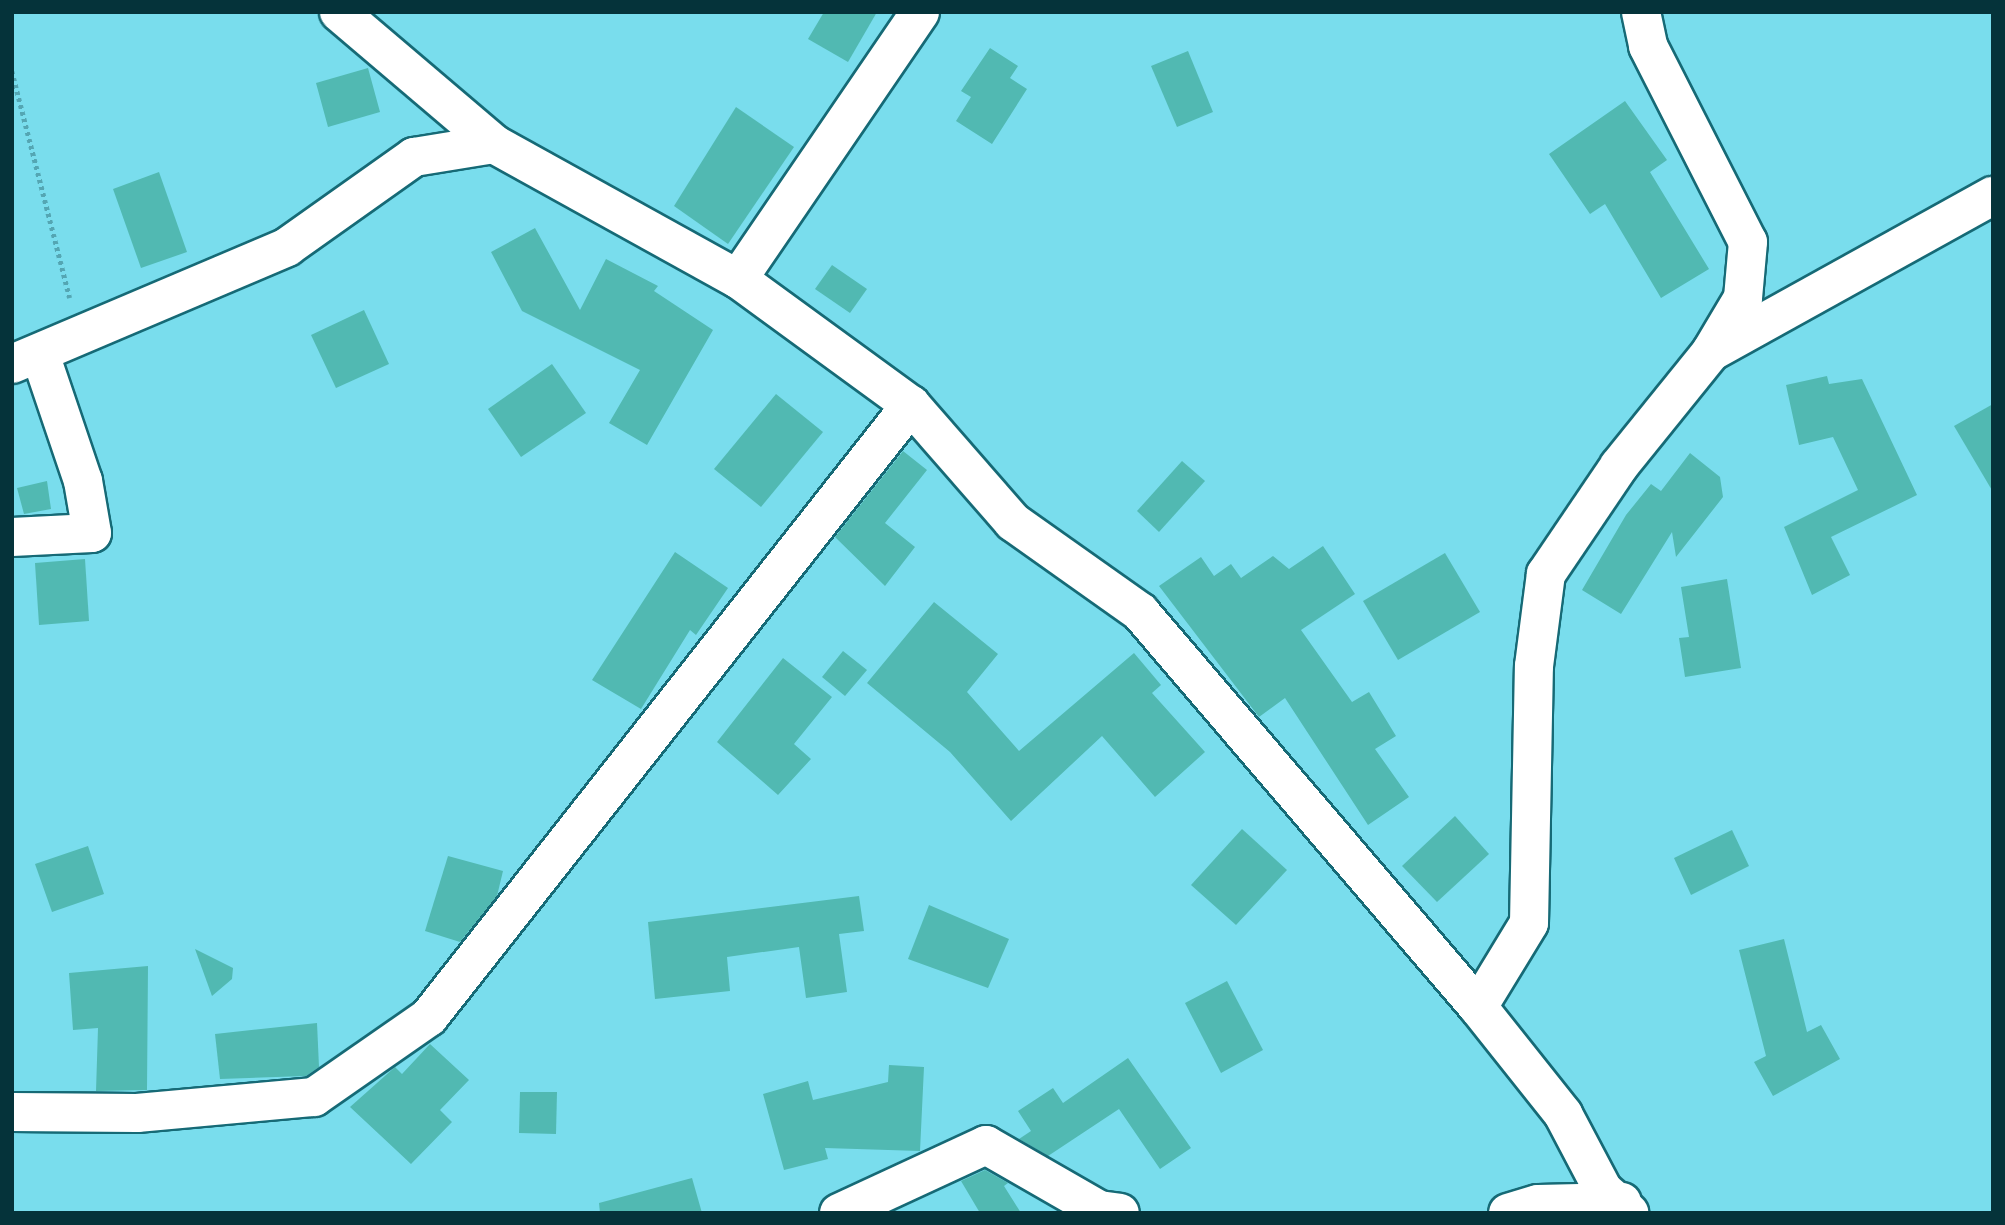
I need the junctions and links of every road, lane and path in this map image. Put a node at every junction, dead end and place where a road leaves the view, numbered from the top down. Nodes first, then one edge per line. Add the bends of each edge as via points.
1 (339, 12) edge
2 (920, 12) edge
3 (1641, 12) edge
4 (12, 71) edge
5 (494, 144) junction
6 (1993, 196) edge
7 (738, 279) junction
8 (79, 333) junction
9 (1711, 352) junction
10 (26, 360) edge
11 (911, 405) junction
12 (12, 537) edge
13 (1478, 1007) junction
14 (12, 1112) edge
15 (1625, 1207) edge
16 (839, 1213) edge
17 (1120, 1213) edge
18 (1508, 1213) edge

1 - 5 street
2 - 7 street
3 - 9 street via 1648,46 1748,242 1743,298
4 - 8 path
5 - 7 street
5 - 8 street via 414,157 287,247
6 - 9 street
7 - 11 street
8 - 10 street
9 - 13 street via 1619,466 1546,574 1534,666 1529,923
10 - 12 street via 83,481 92,533
11 - 13 street via 1013,522 1140,612
11 - 14 street via 429,1017 313,1097 137,1113
13 - 15 street via 1563,1114 1603,1190
15 - 18 street via 1538,1204
16 - 17 street via 986,1145 1099,1210

